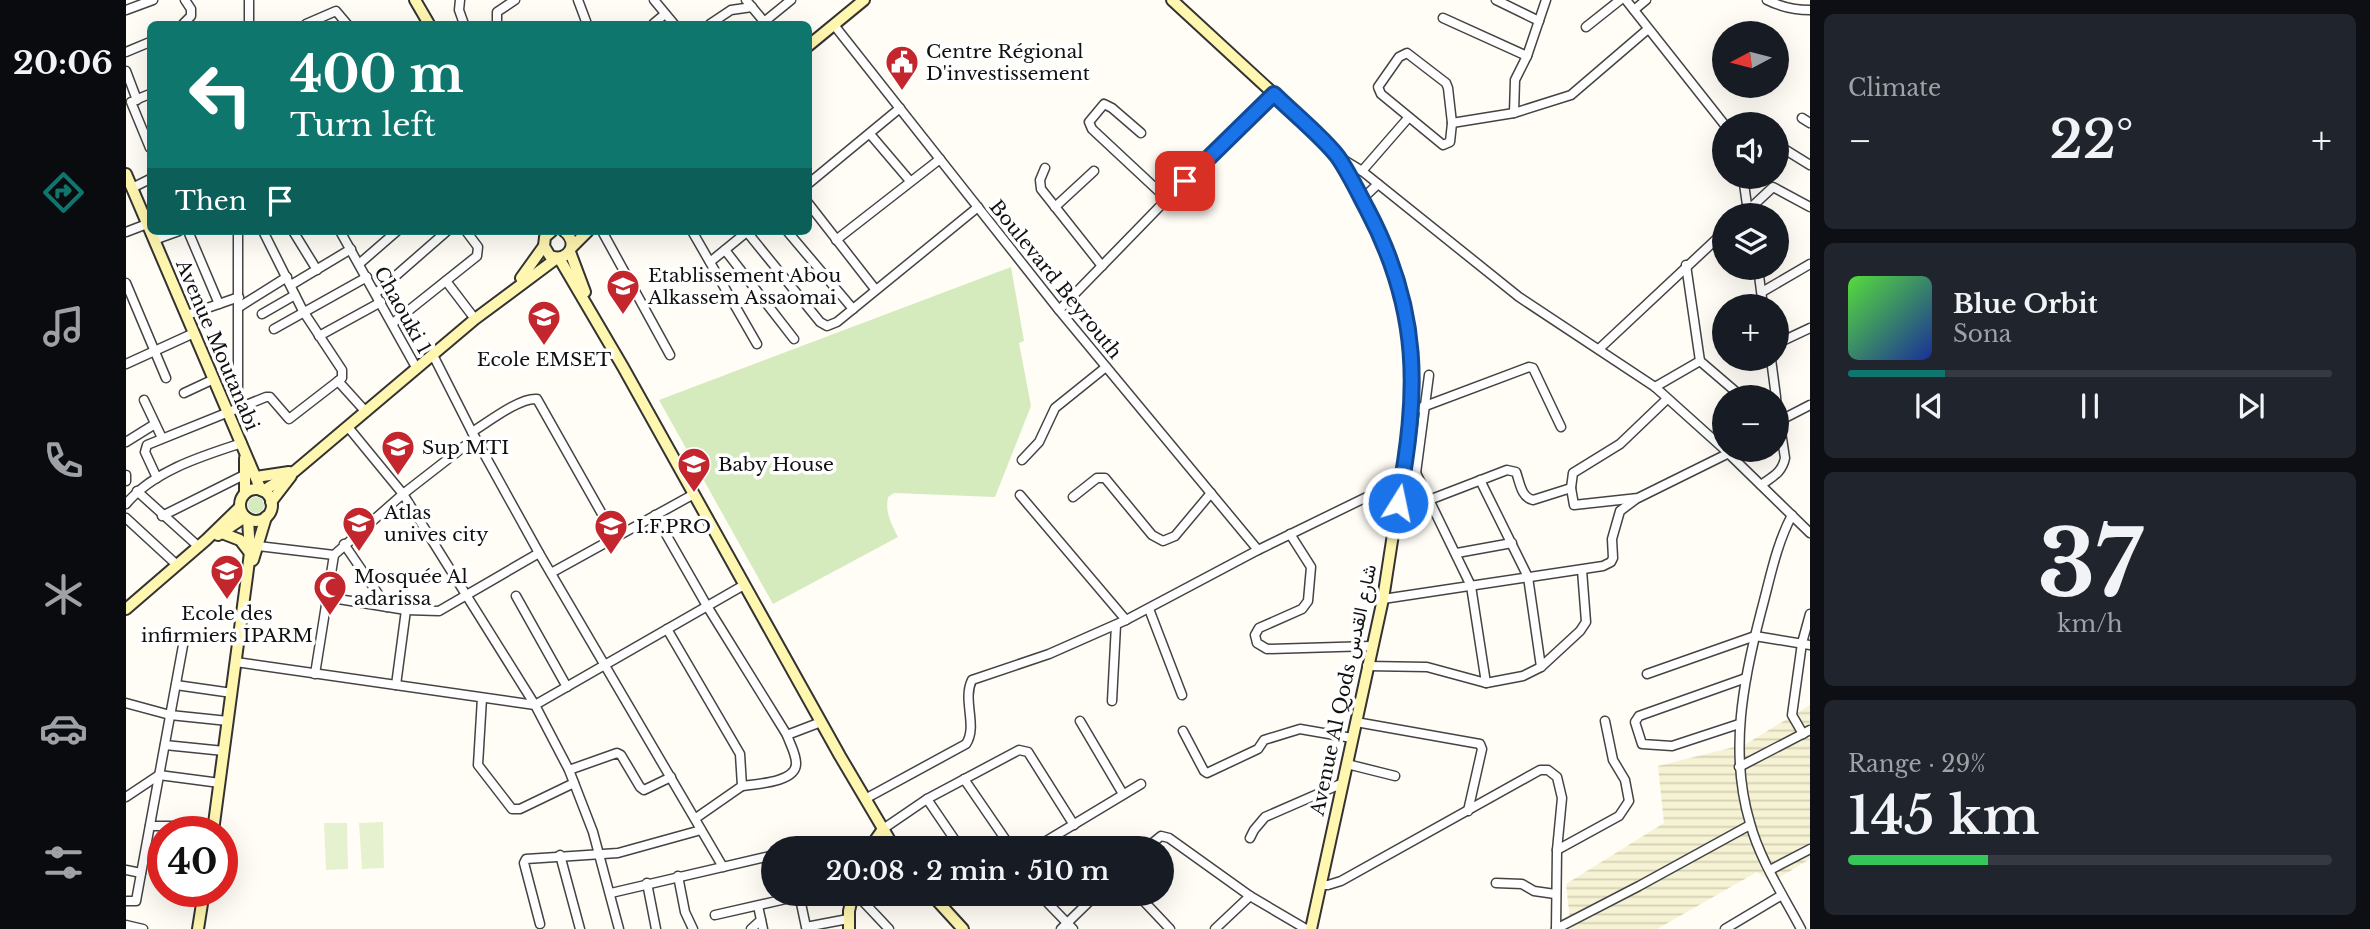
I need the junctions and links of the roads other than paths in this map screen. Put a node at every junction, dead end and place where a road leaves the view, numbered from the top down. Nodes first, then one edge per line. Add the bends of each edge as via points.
1 (153, 0) edge
2 (185, 0) edge
3 (249, 0) edge
4 (429, 0) edge
5 (460, 0) edge
6 (515, 0) edge
7 (578, 0) edge
8 (654, 0) edge
9 (791, 0) edge
10 (864, 0) edge
11 (1172, 0) edge
12 (1496, 0) edge
13 (1546, 0) edge
14 (1620, 0) edge
15 (1626, 0) edge
16 (1646, 0) edge
17 (1767, 0) edge
18 (416, 3) edge
19 (749, 4) edge
20 (126, 10) edge
21 (1634, 10) junction
22 (1810, 10) edge
23 (665, 14) junction
24 (1443, 18) dead end
25 (186, 21) edge
26 (249, 21) edge
27 (313, 21) edge
28 (344, 21) edge
29 (427, 21) edge
30 (463, 21) edge
31 (497, 21) edge
32 (586, 21) edge
33 (657, 21) edge
34 (671, 21) edge
35 (714, 21) edge
36 (763, 21) edge
37 (767, 21) edge
38 (1539, 21) junction
39 (834, 24) junction
40 (1586, 27) dead end
41 (1648, 29) junction
42 (147, 43) edge
43 (812, 43) edge
44 (126, 52) edge
45 (1527, 56) junction
46 (126, 71) edge
47 (1274, 94) junction
48 (131, 102) edge
49 (900, 108) junction
50 (1714, 112) edge
51 (1514, 113) junction
52 (1409, 117) junction
53 (1452, 123) junction
54 (1141, 133) dead end
55 (870, 134) junction
56 (147, 141) edge
57 (1789, 152) edge
58 (1338, 156) junction
59 (940, 159) junction
60 (1810, 165) edge
61 (1045, 168) dead end
62 (1094, 171) dead end
63 (1362, 171) junction
64 (126, 174) edge
65 (147, 180) edge
66 (812, 181) edge
67 (911, 181) junction
68 (1378, 184) junction
69 (132, 188) junction
70 (1167, 199) junction
71 (1362, 199) junction
72 (1757, 203) edge
73 (978, 207) junction
74 (1055, 207) junction
75 (1810, 207) edge
76 (812, 208) edge
77 (147, 224) joint
78 (126, 232) edge
79 (152, 235) edge
80 (167, 235) edge
81 (190, 235) edge
82 (238, 235) edge
83 (265, 235) edge
84 (295, 235) edge
85 (342, 235) edge
86 (390, 235) edge
87 (442, 235) edge
88 (469, 235) edge
89 (568, 235) edge
90 (584, 235) edge
91 (604, 235) edge
92 (694, 235) edge
93 (743, 235) edge
94 (751, 235) edge
95 (790, 235) edge
96 (543, 239) edge
97 (154, 240) junction
98 (836, 240) junction
99 (1712, 242) edge
100 (351, 249) junction
101 (571, 249) junction
102 (725, 250) junction
103 (558, 258) junction
104 (710, 262) junction
105 (359, 264) junction
106 (1810, 264) edge
107 (1686, 265) junction
108 (1102, 266) junction
109 (317, 270) junction
110 (367, 277) junction
111 (1760, 280) edge
112 (289, 281) junction
113 (446, 281) junction
114 (126, 283) edge
115 (512, 289) junction
116 (875, 289) junction
117 (1762, 292) joint
118 (376, 293) junction
119 (295, 295) junction
120 (239, 297) junction
121 (381, 302) junction
122 (219, 304) junction
123 (239, 307) junction
124 (853, 309) junction
125 (1059, 310) junction
126 (303, 311) junction
127 (262, 314) dead end
128 (187, 315) junction
129 (593, 315) junction
130 (475, 319) junction
131 (393, 323) junction
132 (1810, 328) edge
133 (274, 329) dead end
134 (194, 333) junction
135 (319, 336) junction
136 (1789, 338) edge
137 (794, 339) dead end
138 (757, 344) dead end
139 (1598, 349) junction
140 (156, 352) junction
141 (433, 355) junction
142 (670, 355) dead end
143 (1700, 361) junction
144 (126, 364) edge
145 (1106, 367) junction
146 (417, 369) junction
147 (1429, 375) dead end
148 (166, 378) dead end
149 (214, 379) junction
150 (338, 381) junction
151 (1728, 385) edge
152 (1655, 387) junction
153 (184, 393) dead end
154 (1667, 399) junction
155 (144, 400) dead end
156 (1810, 405) edge
157 (1426, 408) junction
158 (233, 411) junction
159 (1412, 411) junction
160 (366, 412) junction
161 (1789, 416) edge
162 (155, 424) junction
163 (348, 427) junction
164 (1560, 427) dead end
165 (473, 435) junction
166 (162, 438) junction
167 (1712, 439) edge
168 (126, 442) edge
169 (243, 447) junction
170 (1712, 458) edge
171 (1022, 460) dead end
172 (1737, 462) edge
173 (1784, 462) edge
174 (295, 471) junction
175 (1416, 472) junction
176 (126, 475) edge
177 (251, 475) junction
178 (157, 478) junction
179 (1403, 478) junction
180 (1480, 480) junction
181 (126, 481) edge
182 (1761, 485) junction
183 (1571, 488) junction
184 (137, 491) junction
185 (262, 491) junction
186 (245, 493) junction
187 (403, 494) junction
188 (694, 494) junction
189 (1211, 494) junction
190 (1020, 495) dead end
191 (1073, 497) dead end
192 (1638, 498) junction
193 (1429, 500) junction
194 (271, 502) junction
195 (126, 504) edge
196 (244, 514) junction
197 (1792, 515) junction
198 (162, 516) junction
199 (655, 516) junction
200 (266, 517) junction
201 (126, 519) edge
202 (222, 533) junction
203 (1810, 533) edge
204 (1290, 534) junction
205 (615, 537) junction
206 (202, 544) junction
207 (344, 544) junction
208 (1512, 544) junction
209 (254, 549) junction
210 (1258, 550) junction
211 (539, 553) junction
212 (1457, 553) junction
213 (334, 555) junction
214 (177, 565) junction
215 (1582, 570) junction
216 (551, 573) junction
217 (1528, 578) junction
218 (744, 585) junction
219 (1471, 586) junction
220 (468, 595) junction
221 (516, 596) dead end
222 (326, 597) junction
223 (1383, 599) junction
224 (128, 605) edge
225 (707, 606) junction
226 (387, 607) junction
227 (1149, 609) junction
228 (407, 610) junction
229 (1810, 614) edge
230 (1126, 620) junction
231 (1116, 625) junction
232 (667, 629) junction
233 (1755, 636) junction
234 (184, 640) dead end
235 (1806, 644) edge
236 (1371, 646) junction
237 (236, 662) junction
238 (605, 664) junction
239 (1367, 666) junction
240 (1541, 667) junction
241 (315, 674) junction
242 (1647, 674) dead end
243 (1746, 677) junction
244 (1486, 683) junction
245 (176, 685) junction
246 (396, 685) junction
247 (567, 687) junction
248 (232, 693) junction
249 (1182, 695) dead end
250 (482, 698) junction
251 (1112, 701) dead end
252 (126, 704) edge
253 (536, 705) junction
254 (170, 715) junction
255 (228, 721) junction
256 (1080, 721) dead end
257 (1605, 721) dead end
258 (821, 722) junction
259 (1356, 722) junction
260 (1739, 724) junction
261 (1183, 731) dead end
262 (1807, 732) edge
263 (787, 735) junction
264 (1352, 738) junction
265 (165, 745) junction
266 (224, 751) junction
267 (1347, 764) junction
268 (1739, 767) junction
269 (569, 770) junction
270 (159, 775) junction
271 (1395, 776) dead end
272 (671, 777) junction
273 (964, 779) junction
274 (220, 783) junction
275 (574, 783) junction
276 (1343, 783) junction
277 (1142, 784) dead end
278 (742, 786) junction
279 (1123, 794) junction
280 (126, 797) edge
281 (865, 799) junction
282 (927, 799) junction
283 (1468, 811) junction
284 (152, 816) edge
285 (215, 816) edge
286 (696, 818) junction
287 (1074, 825) junction
288 (1750, 825) junction
289 (701, 830) junction
290 (883, 830) junction
291 (879, 836) edge
292 (887, 836) edge
293 (952, 836) edge
294 (1003, 836) edge
295 (1055, 836) edge
296 (1250, 838) dead end
297 (147, 842) edge
298 (1174, 842) edge
299 (1810, 849) edge
300 (1557, 850) junction
301 (600, 854) junction
302 (560, 855) junction
303 (761, 858) edge
304 (723, 867) junction
305 (126, 870) edge
306 (1769, 870) junction
307 (141, 873) junction
308 (678, 876) junction
309 (647, 883) junction
310 (1496, 883) dead end
311 (1320, 885) junction
312 (611, 893) junction
313 (1555, 894) junction
314 (1782, 895) junction
315 (1251, 896) junction
316 (126, 901) edge
317 (761, 905) edge
318 (758, 906) junction
319 (801, 906) edge
320 (853, 906) edge
321 (867, 906) edge
322 (942, 906) edge
323 (1049, 906) edge
324 (1086, 906) edge
325 (1148, 906) edge
326 (201, 907) edge
327 (715, 915) dead end
328 (540, 924) dead end
329 (762, 924) edge
330 (849, 924) edge
331 (126, 925) edge
332 (1067, 927) edge
333 (197, 928) edge
334 (806, 928) edge
335 (143, 929) edge
336 (580, 929) edge
337 (619, 929) edge
338 (656, 929) edge
339 (693, 929) edge
340 (751, 929) edge
341 (889, 929) edge
342 (963, 929) edge
343 (1170, 929) edge
344 (1215, 929) edge
345 (1308, 929) edge
346 (1556, 929) edge
347 (1725, 929) edge
348 (1801, 929) edge

1 - 20 street
2 - 25 street via 191,9
3 - 26 street
4 - 18 street
5 - 30 street
6 - 31 street via 497,12
7 - 32 street
8 - 23 street
9 - 37 street
10 - 39 street
11 - 47 street, Avenue Al Qods شارع القدس
12 - 38 street
13 - 38 street
14 - 40 street
15 - 21 street
16 - 21 street
17 - 22 street
18 - 29 street
19 - 35 street
19 - 36 street
21 - 41 street
23 - 33 street
23 - 34 street
24 - 45 street
27 - 28 street via 336,11
38 - 45 street
39 - 43 street
39 - 49 street, Boulevard Beyrouth
41 - 50 street
41 - 51 street via 1571,94
42 - 44 street
45 - 51 street via 1515,80
46 - 48 street
47 - 58 street, Avenue Al Qods شارع القدس
47 - 70 street
48 - 56 street
49 - 55 street
49 - 59 street, Boulevard Beyrouth
51 - 53 street
52 - 53 street via 1443,145 1450,142
52 - 53 street via 1378,88 1399,58 1408,53 1446,83
52 - 63 street
54 - 70 street via 1104,104 1089,122
55 - 66 street
55 - 67 street
57 - 60 street
58 - 63 street
58 - 71 street, Avenue Al Qods شارع القدس
59 - 67 street
59 - 73 street, Boulevard Beyrouth
61 - 74 street via 1040,185
62 - 74 street
63 - 68 street
64 - 69 street, Avenue Moutanabi
65 - 69 street
67 - 98 street
68 - 71 street
68 - 139 street via 1519,297
69 - 77 street, Avenue Moutanabi
70 - 108 street
71 - 159 street, Avenue Al Qods شارع القدس via 1393,265 1404,308 1412,351
72 - 75 street via 1776,187
73 - 116 street
73 - 125 street, Boulevard Beyrouth
74 - 108 street
76 - 98 street
77 - 78 street
79 - 97 street, Avenue Moutanabi
80 - 97 street
81 - 122 street
82 - 120 street
83 - 112 street
84 - 109 street
85 - 100 street, Chaouki 1
86 - 105 street
87 - 118 street
88 - 113 street via 478,251 475,258
89 - 101 street
90 - 101 street
91 - 142 street
92 - 104 street
93 - 102 street
94 - 124 street via 822,323 834,324
95 - 124 street
96 - 103 street via 547,253
96 - 115 street
97 - 128 street, Avenue Moutanabi
98 - 116 street
99 - 107 street
100 - 105 street, Chaouki 1
100 - 109 street
101 - 103 street
101 - 129 street
102 - 104 street
102 - 137 street
103 - 115 street
103 - 129 street
104 - 138 street
105 - 110 street, Chaouki 1
106 - 117 street
107 - 139 street
107 - 143 street
108 - 125 street
109 - 112 street
110 - 118 street, Chaouki 1
110 - 126 street
111 - 117 street
112 - 119 street
112 - 123 street
113 - 130 street
113 - 131 street
114 - 140 street
115 - 130 street
116 - 124 street
118 - 121 street, Chaouki 1
119 - 126 street
119 - 127 street
120 - 122 street
120 - 123 street
121 - 131 street, Chaouki 1
121 - 135 street
122 - 128 street
123 - 158 street
125 - 145 street, Boulevard Beyrouth
126 - 133 street
126 - 135 street
128 - 134 street, Avenue Moutanabi
129 - 188 street
130 - 141 street
131 - 146 street, Chaouki 1
132 - 136 street
134 - 140 street
134 - 149 street, Avenue Moutanabi
135 - 150 street via 342,370
139 - 152 street
140 - 144 street
140 - 148 street
141 - 146 street
141 - 165 street
143 - 151 street
143 - 152 street
145 - 171 street via 1055,408 1039,442
145 - 189 street, Boulevard Beyrouth
146 - 160 street
147 - 157 street
149 - 153 street
149 - 158 street, Avenue Moutanabi
150 - 158 street via 289,419 270,397
150 - 160 street
152 - 154 street
154 - 167 street
154 - 183 street via 1620,444 1573,473
155 - 162 street
156 - 161 street
157 - 159 street
157 - 164 street via 1529,367
157 - 175 street
158 - 166 street
158 - 169 street, Avenue Moutanabi
159 - 179 street, Avenue Al Qods شارع القدس
160 - 163 street
162 - 166 street
162 - 168 street
163 - 174 street
163 - 187 street
165 - 187 street
165 - 205 street via 520,403 537,399
165 - 211 street
166 - 178 street via 145,447
169 - 177 street, Avenue Moutanabi
169 - 178 street via 209,453
170 - 192 street
172 - 182 street
173 - 182 street via 1780,472
174 - 177 street
174 - 185 street
174 - 194 street
175 - 179 street
175 - 193 street
176 - 181 street
177 - 185 street, Avenue Moutanabi
177 - 186 street
177 - 198 street
178 - 184 street
179 - 204 street
179 - 223 street, Avenue Al Qods شارع القدس
180 - 183 street via 1511,470 1516,472 1525,497 1533,500
180 - 193 street
180 - 208 street
182 - 197 street
183 - 192 street via 1574,505
184 - 195 street
184 - 198 street
185 - 186 street
185 - 194 street
186 - 196 street via 240,501
187 - 207 street
187 - 220 street
188 - 199 street
188 - 218 street
189 - 191 street via 1175,536 1163,541 1156,539 1105,478 1097,478
189 - 210 street, Boulevard Beyrouth
190 - 230 street
192 - 215 street via 1617,516 1611,562
193 - 212 street
194 - 200 street
196 - 200 street via 257,521
196 - 202 street
196 - 206 street
196 - 209 street
197 - 203 street
197 - 233 street via 1781,535
198 - 206 street
199 - 205 street
199 - 225 street
200 - 209 street
201 - 214 street
202 - 206 street
202 - 209 street
204 - 210 street
204 - 236 street via 1311,567 1308,601 1302,609 1259,628 1257,643 1267,649
205 - 216 street
206 - 214 street
207 - 213 street
207 - 226 street
208 - 212 street
208 - 217 street
209 - 213 street
209 - 237 street
210 - 227 street
211 - 216 street
211 - 220 street
212 - 219 street
213 - 222 street
214 - 224 street
215 - 217 street
215 - 240 street via 1586,622
216 - 238 street
217 - 219 street
217 - 240 street
218 - 225 street
218 - 258 street
219 - 223 street
219 - 244 street
220 - 228 street via 439,611
220 - 253 street
221 - 247 street
222 - 226 street
222 - 241 street
223 - 236 street, Avenue Al Qods شارع القدس
225 - 232 street
225 - 263 street
226 - 228 street
227 - 230 street
227 - 249 street
228 - 246 street
229 - 235 street
230 - 231 street
231 - 251 street
231 - 281 street via 972,681 968,689 971,734 966,744
232 - 238 street
232 - 278 street via 740,754
233 - 235 street
233 - 242 street
233 - 243 street
234 - 245 street
235 - 262 street via 1792,715
236 - 239 street, Avenue Al Qods شارع القدس
237 - 241 street
237 - 248 street
238 - 247 street
238 - 272 street
239 - 244 street via 1427,667
239 - 259 street, Avenue Al Qods شارع القدس
240 - 244 street via 1523,676
241 - 246 street
243 - 260 street
243 - 260 street via 1639,716 1635,722 1642,744 1667,747
245 - 248 street
245 - 254 street
246 - 250 street
247 - 253 street
248 - 255 street
250 - 253 street
250 - 275 street via 478,765 512,809
252 - 254 street
253 - 269 street
254 - 255 street
254 - 265 street
255 - 266 street
256 - 279 street
257 - 300 street via 1613,760 1625,780 1629,801 1619,816
258 - 263 street
258 - 281 street
259 - 264 street, Avenue Al Qods شارع القدس
259 - 283 street via 1480,744
260 - 268 street
261 - 264 street via 1207,773 1258,749 1264,740 1300,729
262 - 268 street
263 - 278 street via 796,761 788,778
264 - 267 street, Avenue Al Qods شارع القدس
265 - 266 street
265 - 270 street
266 - 274 street
267 - 271 street
267 - 276 street, Avenue Al Qods شارع القدس
268 - 288 street
269 - 272 street via 617,753 644,790
269 - 275 street
270 - 274 street
270 - 280 street
270 - 284 street
272 - 286 street
273 - 282 street
273 - 287 street via 1024,750
273 - 294 street
274 - 285 street
275 - 301 street
276 - 296 street via 1265,817
276 - 311 street, Avenue Al Qods شارع القدس
277 - 279 street
278 - 286 street
279 - 287 street
281 - 290 street
282 - 290 street
282 - 293 street
283 - 300 street via 1548,770 1561,784
283 - 311 street via 1337,884
286 - 289 street
287 - 295 street
288 - 306 street
288 - 346 street
289 - 301 street via 637,849
289 - 304 street
290 - 291 street
290 - 292 street
297 - 307 street
298 - 315 street
299 - 306 street
300 - 313 street
301 - 302 street
301 - 312 street
302 - 328 street via 524,863
302 - 336 street
303 - 304 street
304 - 308 street
305 - 307 street
306 - 314 street
307 - 316 street via 136,901
308 - 309 street
308 - 339 street
309 - 312 street
309 - 338 street
310 - 313 street via 1522,884
311 - 345 street, Avenue Al Qods شارع القدس
312 - 337 street
313 - 346 street
314 - 347 street
314 - 348 street
315 - 344 street
315 - 345 street
317 - 318 street
318 - 327 street
318 - 329 street
319 - 334 street
320 - 330 street
321 - 341 street
322 - 342 street
323 - 332 street
324 - 332 street
325 - 343 street
326 - 333 street
329 - 340 street
330 - 334 street
331 - 335 street

